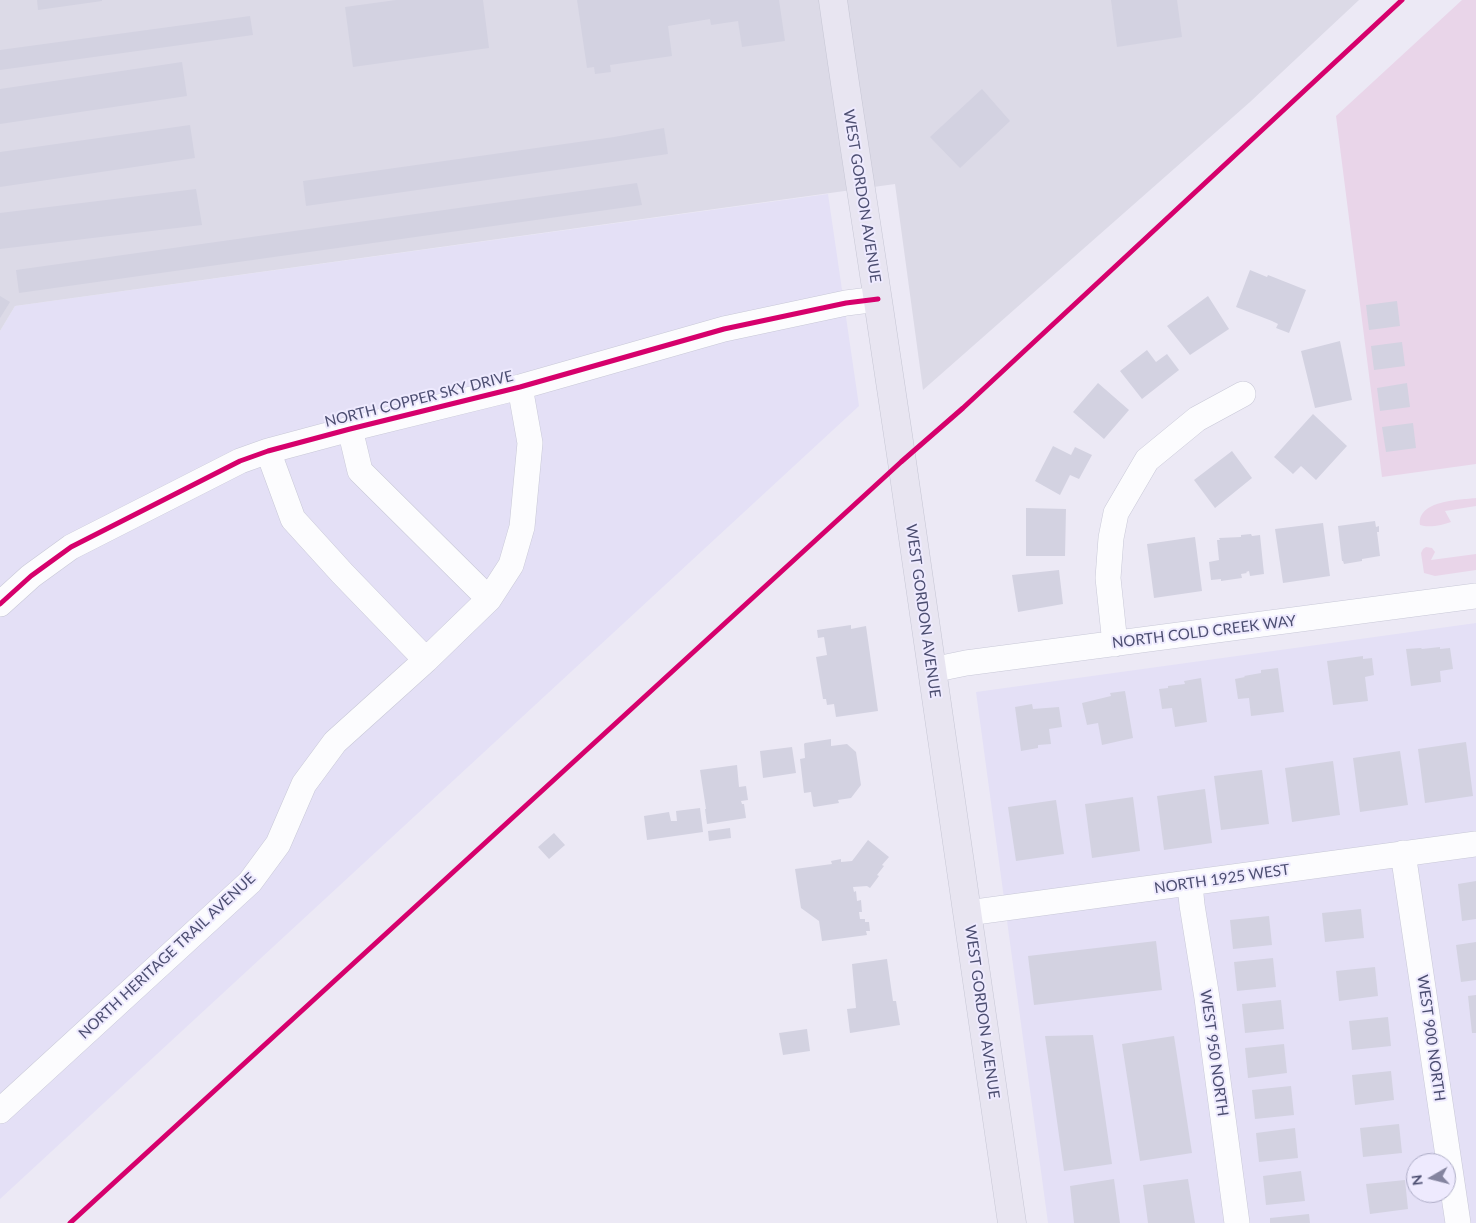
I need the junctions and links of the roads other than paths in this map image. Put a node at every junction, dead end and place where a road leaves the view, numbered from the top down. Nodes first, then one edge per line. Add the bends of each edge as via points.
1 (833, 0) edge
2 (878, 299) junction
3 (520, 387) junction
4 (1243, 394) dead end
5 (350, 428) junction
6 (268, 451) junction
7 (1476, 596) edge
8 (489, 599) junction
9 (0, 604) edge
10 (1116, 644) junction
11 (426, 660) junction
12 (932, 670) junction
13 (1476, 844) edge
14 (1403, 853) junction
15 (1190, 884) junction
16 (968, 913) junction
17 (0, 1111) edge
18 (1012, 1223) edge
19 (1237, 1223) edge
20 (1458, 1223) edge

1 - 2 main road, WEST GORDON AVENUE
2 - 3 street, NORTH COPPER SKY DRIVE via 724,329
2 - 12 main road, WEST GORDON AVENUE
3 - 5 street, NORTH COPPER SKY DRIVE
3 - 8 street, NORTH HERITAGE TRAIL AVENUE via 530,443 522,527 511,565
4 - 10 street via 1197,419 1147,460 1116,513 1108,578
5 - 6 street, NORTH COPPER SKY DRIVE
5 - 8 street via 360,471
6 - 9 street, NORTH COPPER SKY DRIVE via 240,461 71,547
6 - 11 street via 293,519
7 - 10 street, NORTH COLD CREEK WAY
8 - 11 street, NORTH HERITAGE TRAIL AVENUE
10 - 12 street, NORTH COLD CREEK WAY
11 - 17 street, NORTH HERITAGE TRAIL AVENUE via 335,742 304,784 278,844 250,882
12 - 16 main road, WEST GORDON AVENUE
13 - 14 street, NORTH 1925 WEST
14 - 15 street, NORTH 1925 WEST
14 - 20 street, WEST 900 NORTH
15 - 16 street, NORTH 1925 WEST
15 - 19 street, WEST 950 NORTH
16 - 18 main road, WEST GORDON AVENUE

